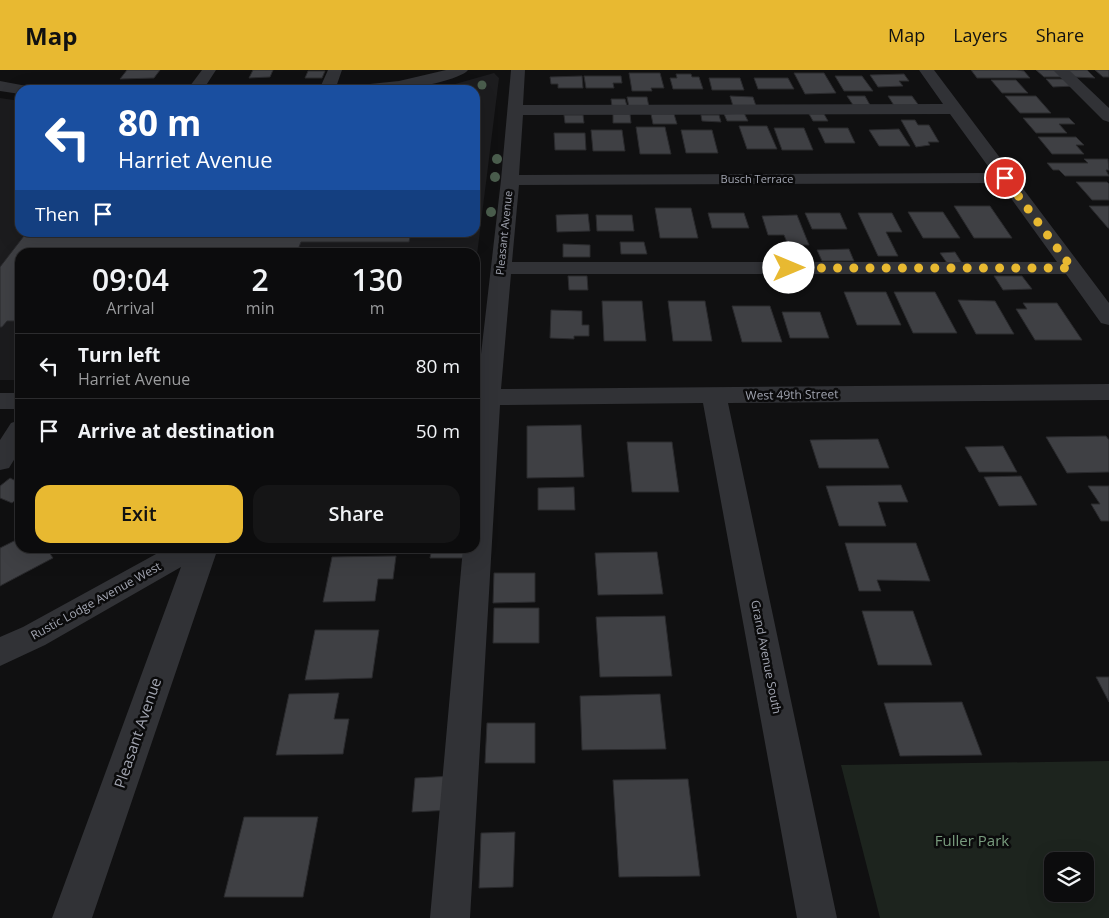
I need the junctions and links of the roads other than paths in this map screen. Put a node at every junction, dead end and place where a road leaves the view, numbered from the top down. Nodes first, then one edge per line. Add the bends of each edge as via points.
1 (208, 70) edge
2 (335, 70) edge
3 (461, 70) edge
4 (518, 70) edge
5 (926, 70) edge
6 (1060, 70) edge
7 (198, 85) edge
8 (329, 85) edge
9 (405, 85) edge
10 (0, 86) edge
11 (15, 88) edge
12 (955, 109) junction
13 (514, 110) junction
14 (1109, 118) edge
15 (1005, 178) junction
16 (510, 180) junction
17 (501, 268) junction
18 (1072, 268) junction
19 (1109, 318) edge
20 (1109, 392) edge
21 (714, 395) junction
22 (482, 396) edge
23 (0, 401) edge
24 (15, 401) edge
25 (480, 429) edge
26 (15, 437) edge
27 (0, 461) edge
28 (181, 553) edge
29 (201, 553) edge
30 (472, 553) edge
31 (0, 652) edge
32 (72, 918) edge
33 (450, 918) edge
34 (817, 918) edge

1 - 7 street
2 - 8 street
3 - 9 street
4 - 13 street, Pleasant Avenue
5 - 12 street
6 - 14 street
10 - 11 street
12 - 13 street
12 - 15 street
13 - 16 street, Pleasant Avenue
15 - 16 street, Busch Terrace
15 - 18 street
16 - 17 street, Pleasant Avenue
17 - 18 street
17 - 22 street, Pleasant Avenue
18 - 19 street
20 - 21 street, West 49th Street
21 - 22 street, West 49th Street
21 - 34 street, Grand Avenue South
22 - 25 street, Pleasant Avenue
23 - 24 street
26 - 27 street
28 - 31 street, Rustic Lodge Avenue West
29 - 32 street, Pleasant Avenue
30 - 33 street, Pleasant Avenue

